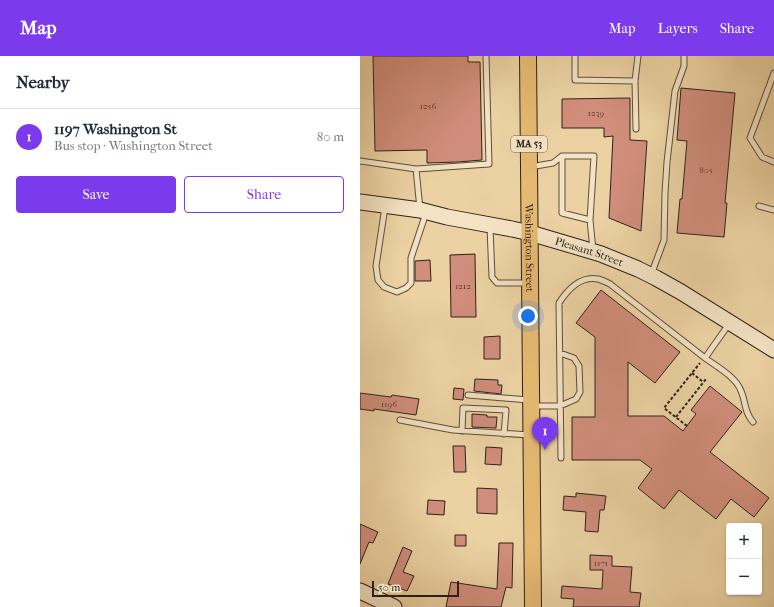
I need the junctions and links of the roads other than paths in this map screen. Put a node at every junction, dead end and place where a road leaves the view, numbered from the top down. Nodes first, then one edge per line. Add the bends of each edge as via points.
1 (486, 56) edge
2 (528, 56) edge
3 (575, 56) edge
4 (638, 56) edge
5 (684, 56) edge
6 (774, 73) edge
7 (635, 81) junction
8 (636, 129) dead end
9 (562, 156) junction
10 (360, 162) edge
11 (774, 162) edge
12 (529, 167) junction
13 (416, 169) junction
14 (360, 202) edge
15 (385, 206) junction
16 (759, 206) dead end
17 (774, 210) edge
18 (423, 211) junction
19 (590, 220) junction
20 (490, 224) junction
21 (530, 233) junction
22 (593, 252) junction
23 (651, 276) junction
24 (530, 283) junction
25 (730, 323) junction
26 (774, 350) edge
27 (560, 353) junction
28 (705, 358) junction
29 (468, 395) dead end
30 (531, 403) junction
31 (560, 406) junction
32 (400, 420) dead end
33 (753, 422) dead end
34 (462, 431) junction
35 (504, 434) junction
36 (532, 435) junction
37 (561, 458) dead end
38 (368, 596) edge
39 (394, 607) edge
40 (533, 607) edge

1 - 13 lane via 489,164
2 - 12 main road, Washington Street / MA 53
3 - 7 lane via 575,80
4 - 7 lane
5 - 23 lane via 684,66 675,91 667,162 664,240
6 - 11 lane via 750,138 762,157
7 - 8 lane
9 - 12 lane via 553,163
9 - 19 lane via 562,213
9 - 19 lane via 594,156
10 - 13 lane
12 - 21 main road, Washington Street / MA 53
13 - 18 lane
14 - 15 main road, Pleasant Street
15 - 18 main road, Pleasant Street
15 - 18 lane via 376,266 378,280 384,287 396,292 406,288 410,283 410,258
16 - 17 lane
18 - 20 main road, Pleasant Street
19 - 22 lane
20 - 21 main road, Pleasant Street
20 - 24 lane via 492,278 497,283
21 - 22 main road, Pleasant Street
21 - 24 main road, Washington Street / MA 53
22 - 23 main road, Pleasant Street
23 - 25 main road, Pleasant Street
24 - 30 main road, Washington Street / MA 53
25 - 26 main road, Pleasant Street
25 - 28 lane
27 - 28 lane via 560,303 576,283 599,279 610,284
27 - 31 lane
27 - 31 lane via 574,358 579,366 580,392 576,399
28 - 33 lane via 733,379 741,390 748,417
29 - 30 lane
30 - 31 lane
30 - 36 main road, Washington Street / MA 53
31 - 37 lane
32 - 34 lane
34 - 35 lane
34 - 35 lane via 463,408 506,410
35 - 36 lane
36 - 40 main road, Washington Street / MA 53
38 - 39 main road

